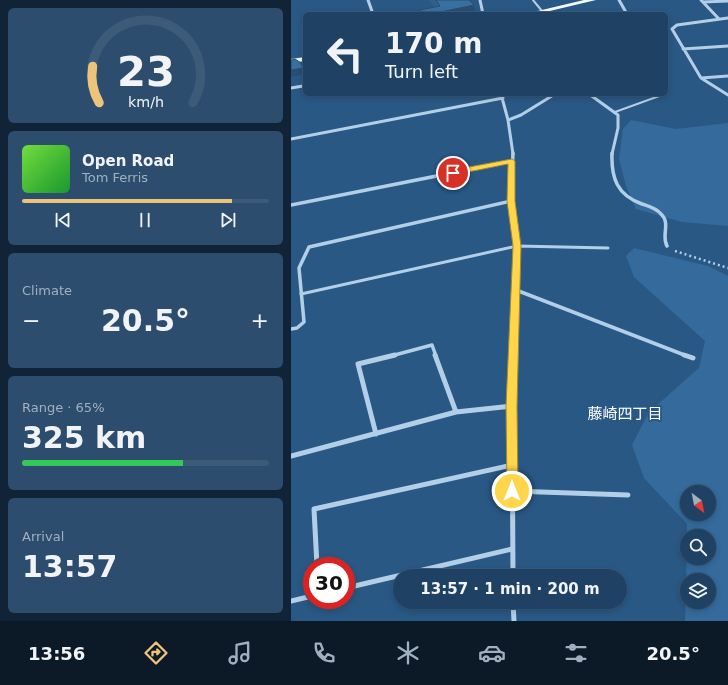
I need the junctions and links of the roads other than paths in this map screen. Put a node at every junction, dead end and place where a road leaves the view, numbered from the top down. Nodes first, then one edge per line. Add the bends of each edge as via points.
1 (368, 0) edge
2 (479, 0) edge
3 (533, 0) edge
4 (593, 0) edge
5 (619, 0) edge
6 (728, 0) edge
7 (703, 1) edge
8 (542, 11) junction
9 (372, 12) edge
10 (482, 12) edge
11 (537, 12) edge
12 (626, 12) edge
13 (728, 18) edge
14 (719, 19) junction
15 (728, 46) edge
16 (683, 49) junction
17 (303, 59) edge
18 (291, 62) edge
19 (728, 76) edge
20 (701, 78) junction
21 (303, 86) dead end
22 (291, 88) edge
23 (728, 95) edge
24 (502, 96) edge
25 (552, 96) edge
26 (592, 96) edge
27 (659, 96) edge
28 (615, 112) junction
29 (508, 120) junction
30 (291, 139) edge
31 (512, 161) junction
32 (511, 201) junction
33 (291, 205) edge
34 (517, 246) junction
35 (667, 246) road end
36 (608, 248) dead end
37 (516, 290) junction
38 (301, 294) junction
39 (291, 329) edge
40 (693, 358) dead end
41 (511, 406) junction
42 (456, 412) junction
43 (376, 434) junction
44 (291, 456) edge
45 (513, 465) junction
46 (512, 491) junction
47 (628, 495) dead end
48 (512, 549) junction
49 (317, 557) edge
50 (513, 569) edge
51 (355, 586) edge
52 (303, 598) edge
53 (291, 601) edge
54 (513, 609) edge
55 (514, 621) edge

1 - 9 street
2 - 10 street
3 - 8 lane
4 - 8 main road
5 - 12 street
6 - 7 street
7 - 14 street
8 - 11 main road
13 - 14 street
14 - 16 street via 677,24 672,29
15 - 16 street
16 - 20 street
17 - 18 main road
19 - 20 street
20 - 23 street
21 - 22 street
24 - 29 street
24 - 30 street
25 - 29 street
26 - 28 street
27 - 28 lane
28 - 35 street via 620,122 612,152 618,188 627,199 655,210 663,216
29 - 31 street via 513,150
31 - 32 street
31 - 33 street
32 - 34 street
32 - 38 street via 309,247 299,268
34 - 36 lane
34 - 37 street
34 - 38 lane
37 - 40 street
37 - 41 street
38 - 39 street via 304,322
41 - 42 street
41 - 45 street
42 - 43 street
42 - 43 street via 433,345 358,364
43 - 44 street
45 - 46 street
45 - 49 street via 314,509
46 - 47 street
46 - 48 street
48 - 50 street
48 - 51 street
52 - 53 street
54 - 55 street

